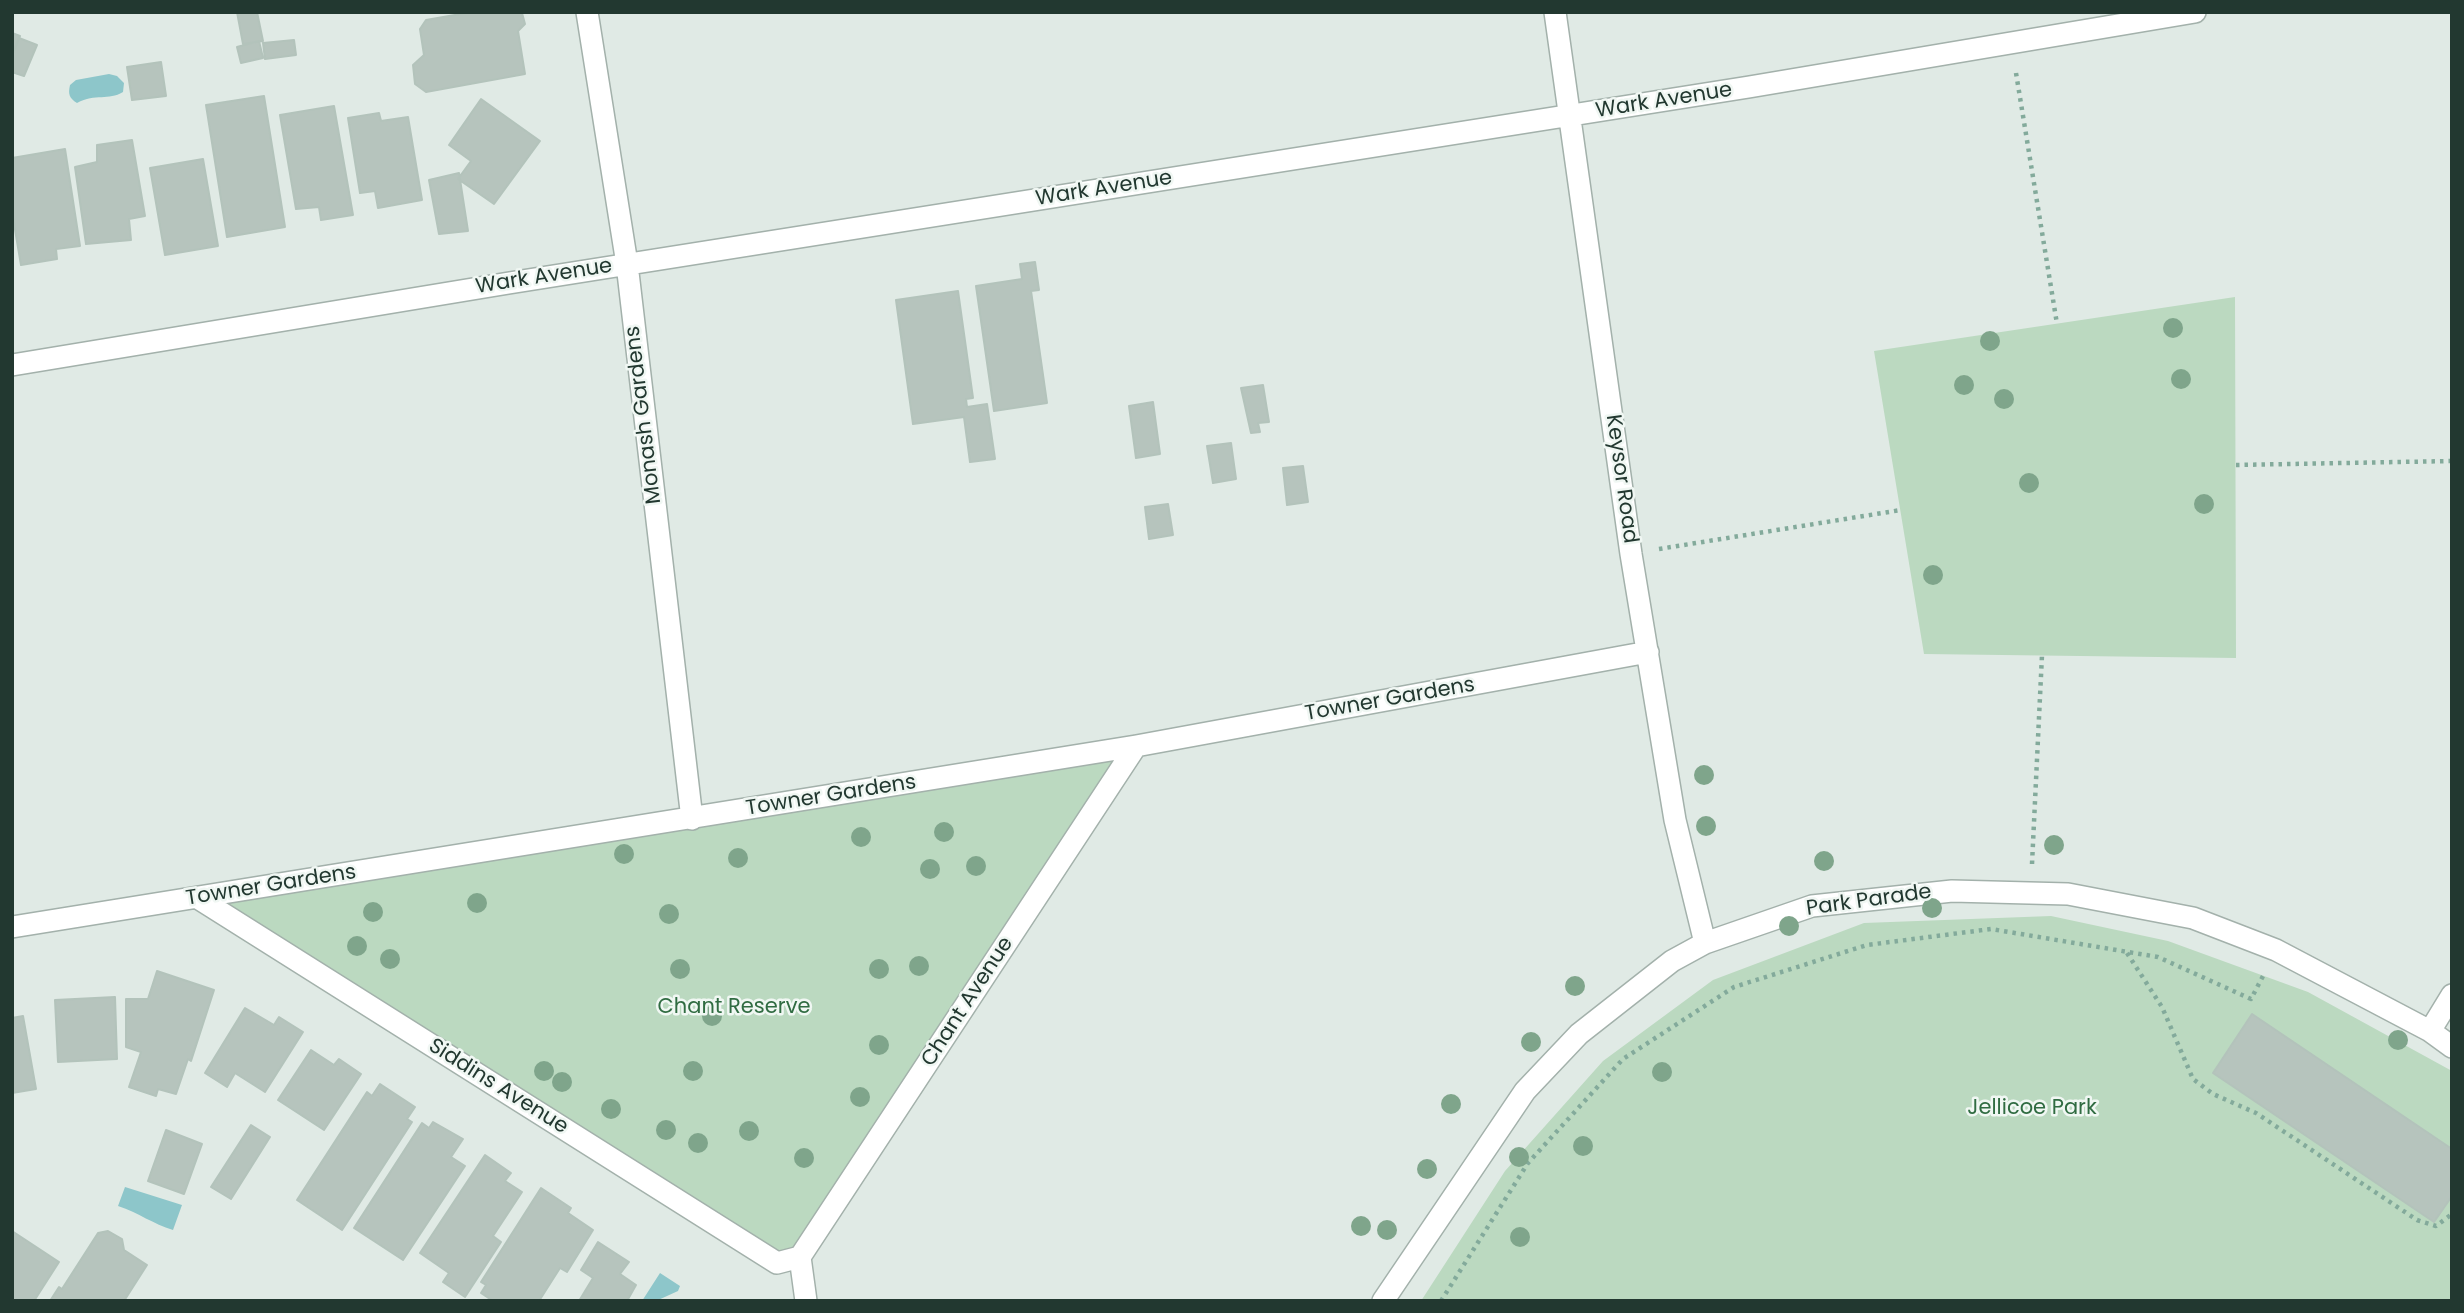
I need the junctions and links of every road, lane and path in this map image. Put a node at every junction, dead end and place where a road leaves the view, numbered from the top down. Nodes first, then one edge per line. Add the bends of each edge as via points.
1 (587, 12) edge
2 (1555, 12) edge
3 (2195, 12) edge
4 (2011, 43) junction
5 (1571, 115) junction
6 (626, 264) junction
7 (2057, 324) dead end
8 (12, 365) edge
9 (2452, 460) edge
10 (2235, 465) dead end
11 (1900, 510) dead end
12 (1631, 554) junction
13 (1648, 652) junction
14 (2042, 656) dead end
15 (1136, 746) junction
16 (692, 819) junction
17 (2031, 892) junction
18 (198, 898) junction
19 (12, 927) edge
20 (1705, 943) junction
21 (2126, 952) junction
22 (2452, 995) edge
23 (2251, 999) dead end
24 (2430, 1031) junction
25 (2452, 1047) edge
26 (2452, 1214) edge
27 (800, 1257) junction
28 (806, 1301) edge
29 (1383, 1301) edge
30 (1441, 1301) edge

1 - 6 street, Monash Gardens
2 - 5 street, Keysor Road
3 - 4 street, Wark Avenue
4 - 5 street, Wark Avenue
4 - 7 path
5 - 6 street, Wark Avenue
5 - 12 street, Keysor Road
6 - 8 street, Wark Avenue
6 - 16 street, Monash Gardens
9 - 10 path
11 - 12 path
12 - 13 street, Keysor Road
13 - 15 street, Towner Gardens
13 - 20 street, Keysor Road via 1675,820
14 - 17 path
15 - 16 street, Towner Gardens
15 - 27 street, Chant Avenue
16 - 18 street, Towner Gardens
17 - 20 street, Park Parade via 1952,891 1812,906
17 - 24 street, Park Parade via 2068,894 2193,919 2276,950
18 - 19 street, Towner Gardens
18 - 27 street, Siddins Avenue via 778,1263
20 - 29 street, Park Parade via 1672,961 1578,1034 1552,1060 1525,1091
21 - 23 path via 2158,957
21 - 26 path via 2162,1007 2193,1079 2256,1114 2417,1220 2435,1226
21 - 30 path via 1991,929 1867,945 1734,988 1623,1059 1528,1163
22 - 24 street
24 - 25 street, Park Parade
27 - 28 street

